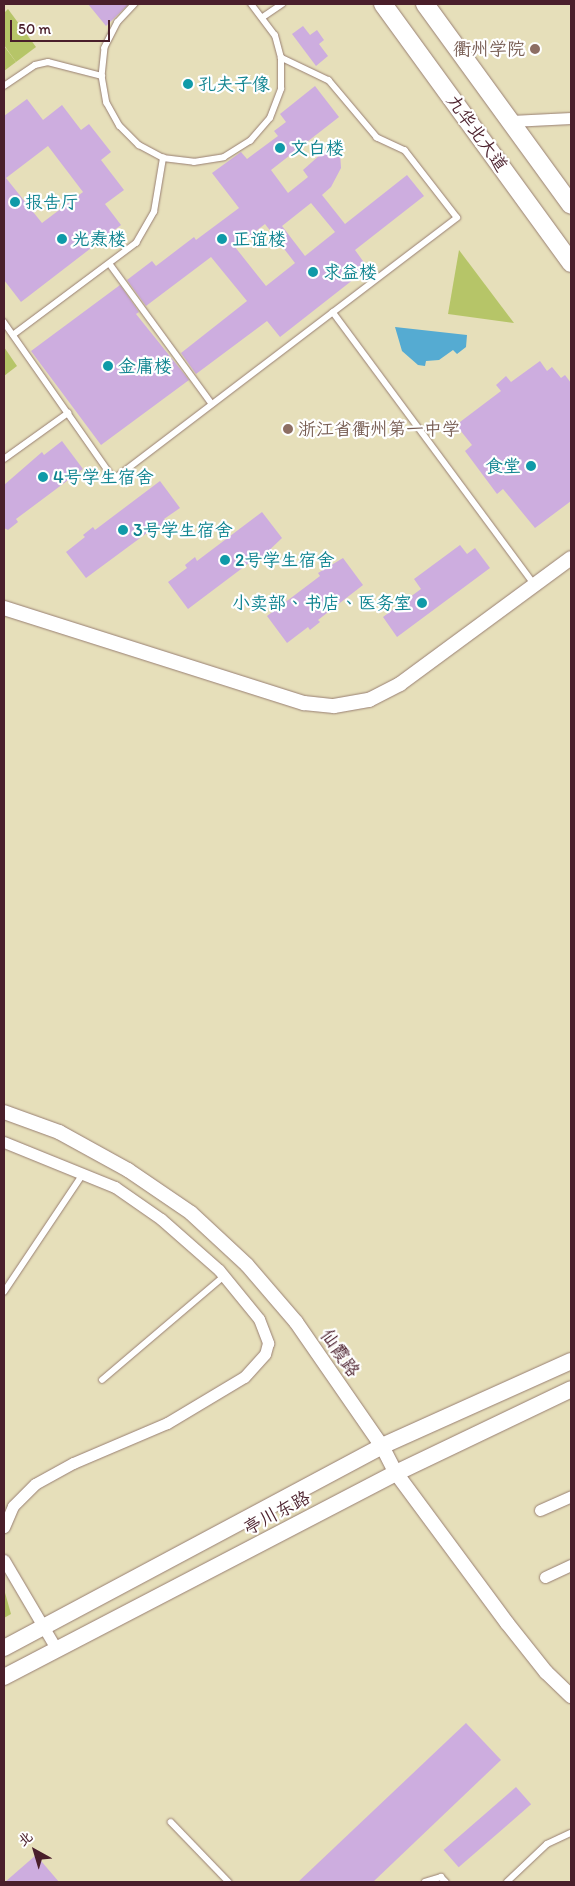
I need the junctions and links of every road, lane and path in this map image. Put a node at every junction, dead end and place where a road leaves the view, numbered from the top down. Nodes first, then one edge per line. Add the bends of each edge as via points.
1 (135, 4) edge
2 (251, 4) edge
3 (282, 4) edge
4 (383, 4) edge
5 (425, 4) edge
6 (264, 17) junction
7 (281, 58) junction
8 (102, 76) junction
9 (4, 86) edge
10 (571, 118) edge
11 (511, 121) junction
12 (163, 158) junction
13 (571, 205) edge
14 (571, 263) edge
15 (110, 264) junction
16 (333, 312) junction
17 (4, 322) edge
18 (13, 335) junction
19 (212, 404) junction
20 (68, 413) junction
21 (4, 459) edge
22 (571, 558) edge
23 (535, 585) junction
24 (4, 608) edge
25 (4, 1112) edge
26 (4, 1142) edge
27 (83, 1174) junction
28 (224, 1276) junction
29 (4, 1292) edge
30 (571, 1361) edge
31 (102, 1380) dead end
32 (571, 1389) edge
33 (382, 1446) junction
34 (396, 1473) junction
35 (571, 1496) edge
36 (540, 1510) dead end
37 (4, 1527) edge
38 (4, 1560) edge
39 (571, 1565) edge
40 (545, 1577) dead end
41 (43, 1627) junction
42 (4, 1648) edge
43 (57, 1650) junction
44 (4, 1678) edge
45 (571, 1696) edge
46 (171, 1822) dead end
47 (571, 1834) edge
48 (229, 1882) edge
49 (425, 1882) edge
50 (446, 1882) edge
51 (507, 1882) edge

1 - 8 lane via 118,22 105,48
2 - 6 lane
3 - 6 lane
4 - 14 main road, 九华北大道
5 - 11 main road, 九华北大道
6 - 7 lane via 275,36
7 - 12 lane via 281,89 270,118 250,141 224,157 194,162
7 - 16 lane via 329,81 377,138 404,151 457,218
8 - 9 lane via 48,62 35,65
8 - 12 lane via 107,103 120,126 139,146
10 - 11 street
11 - 13 main road, 九华北大道
12 - 15 lane via 154,212 148,227 136,243
15 - 18 lane
15 - 19 lane
16 - 19 lane
16 - 23 lane
17 - 18 lane
18 - 20 lane
19 - 20 lane via 114,479
20 - 21 lane
22 - 23 street
23 - 24 street via 400,684 369,700 334,706 304,703
25 - 33 street, 仙霞路 via 59,1132 128,1170 191,1213 247,1265 296,1322
26 - 27 street
27 - 28 street via 115,1188 161,1219
27 - 29 lane
28 - 31 lane
28 - 37 street via 266,1332 265,1354 258,1365 244,1377 167,1423 73,1463 35,1484 13,1506
30 - 33 main road, 亭川东路
32 - 34 main road, 亭川东路
33 - 34 street, 仙霞路
33 - 41 main road, 亭川东路
34 - 43 main road, 亭川东路
34 - 45 street, 仙霞路 via 507,1624 546,1672
35 - 36 street
38 - 41 street
39 - 40 street
41 - 42 main road, 亭川东路
41 - 43 street
43 - 44 main road, 亭川东路
46 - 48 lane
47 - 51 lane via 547,1844
49 - 50 lane via 441,1877

